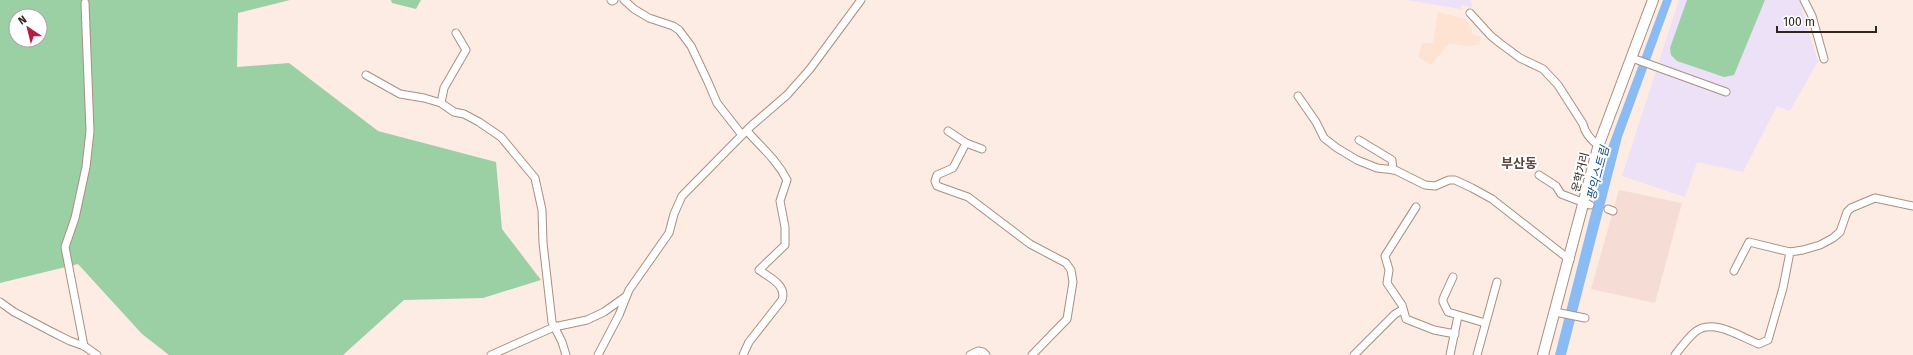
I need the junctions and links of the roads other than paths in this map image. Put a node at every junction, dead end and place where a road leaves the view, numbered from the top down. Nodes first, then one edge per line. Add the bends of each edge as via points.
1 (611, 0) edge
2 (614, 0) edge
3 (624, 0) edge
4 (861, 0) edge
5 (1653, 0) edge
6 (1804, 0) edge
7 (85, 4) dead end
8 (1470, 13) dead end
9 (456, 33) dead end
10 (1824, 59) dead end
11 (1635, 60) junction
12 (366, 75) dead end
13 (1726, 92) dead end
14 (1298, 96) dead end
15 (441, 103) junction
16 (948, 131) dead end
17 (744, 133) junction
18 (1359, 140) dead end
19 (966, 143) junction
20 (1599, 146) junction
21 (982, 149) dead end
22 (1393, 170) junction
23 (1539, 175) dead end
24 (1587, 204) junction
25 (1913, 206) edge
26 (1416, 207) dead end
27 (1790, 252) junction
28 (1570, 260) junction
29 (1734, 271) dead end
30 (1453, 277) dead end
31 (1497, 282) dead end
32 (627, 295) junction
33 (0, 302) edge
34 (1402, 310) junction
35 (1558, 312) junction
36 (1458, 316) junction
37 (1583, 317) dead end
38 (1485, 323) junction
39 (554, 327) junction
40 (1455, 334) junction
41 (84, 346) junction
42 (97, 355) edge
43 (491, 355) edge
44 (566, 355) edge
45 (598, 355) edge
46 (743, 355) edge
47 (970, 355) edge
48 (986, 355) edge
49 (1032, 355) edge
50 (1354, 355) edge
51 (1450, 355) edge
52 (1477, 355) edge
53 (1543, 355) edge
54 (1675, 355) edge

1 - 2 street
3 - 17 street via 649,18 680,30 691,46 717,103
4 - 17 street via 810,69 787,95
5 - 11 main road, 운학거리
6 - 10 street via 1812,16
7 - 41 street via 90,131 86,167 75,218 65,247
8 - 20 street via 1491,36 1520,58 1543,69 1552,77 1583,124 1590,140
9 - 15 street via 466,50 444,88
11 - 13 street
11 - 20 main road, 운학거리
12 - 15 street via 400,94
14 - 22 street via 1324,138 1357,160 1377,168
15 - 39 street via 454,112 479,122 501,137 535,178 542,210 543,243
16 - 19 street
17 - 32 street via 682,196 668,233
17 - 46 street via 767,151 787,180 780,201 785,245 759,270 781,286 784,295 749,342
18 - 22 street via 1392,160
19 - 21 street
19 - 49 street via 953,168 937,175 937,186 968,197 1030,244 1066,264 1071,270 1073,282 1068,319
20 - 24 main road, 운학거리
22 - 28 street via 1425,185 1435,186 1455,180 1472,188 1492,199
23 - 24 street via 1556,186 1561,194
24 - 28 main road, 운학거리
25 - 27 street via 1875,198 1851,208 1840,232 1834,238 1820,245
26 - 34 street via 1384,256 1389,270 1387,283 1402,305
27 - 29 street via 1749,242
27 - 54 street via 1783,288 1765,343 1759,344 1724,330 1705,326 1695,332
28 - 35 main road, 운학거리
30 - 36 street via 1443,302 1448,312
31 - 38 street
32 - 39 street via 604,312 587,320
32 - 45 street
33 - 41 street via 14,312
34 - 40 street via 1406,319 1411,322
34 - 50 street via 1394,314
35 - 37 street
35 - 53 main road, 운학거리
36 - 38 street
36 - 40 street
38 - 52 street
39 - 43 street
39 - 44 street
40 - 51 street
41 - 42 street
47 - 48 street via 978,351

